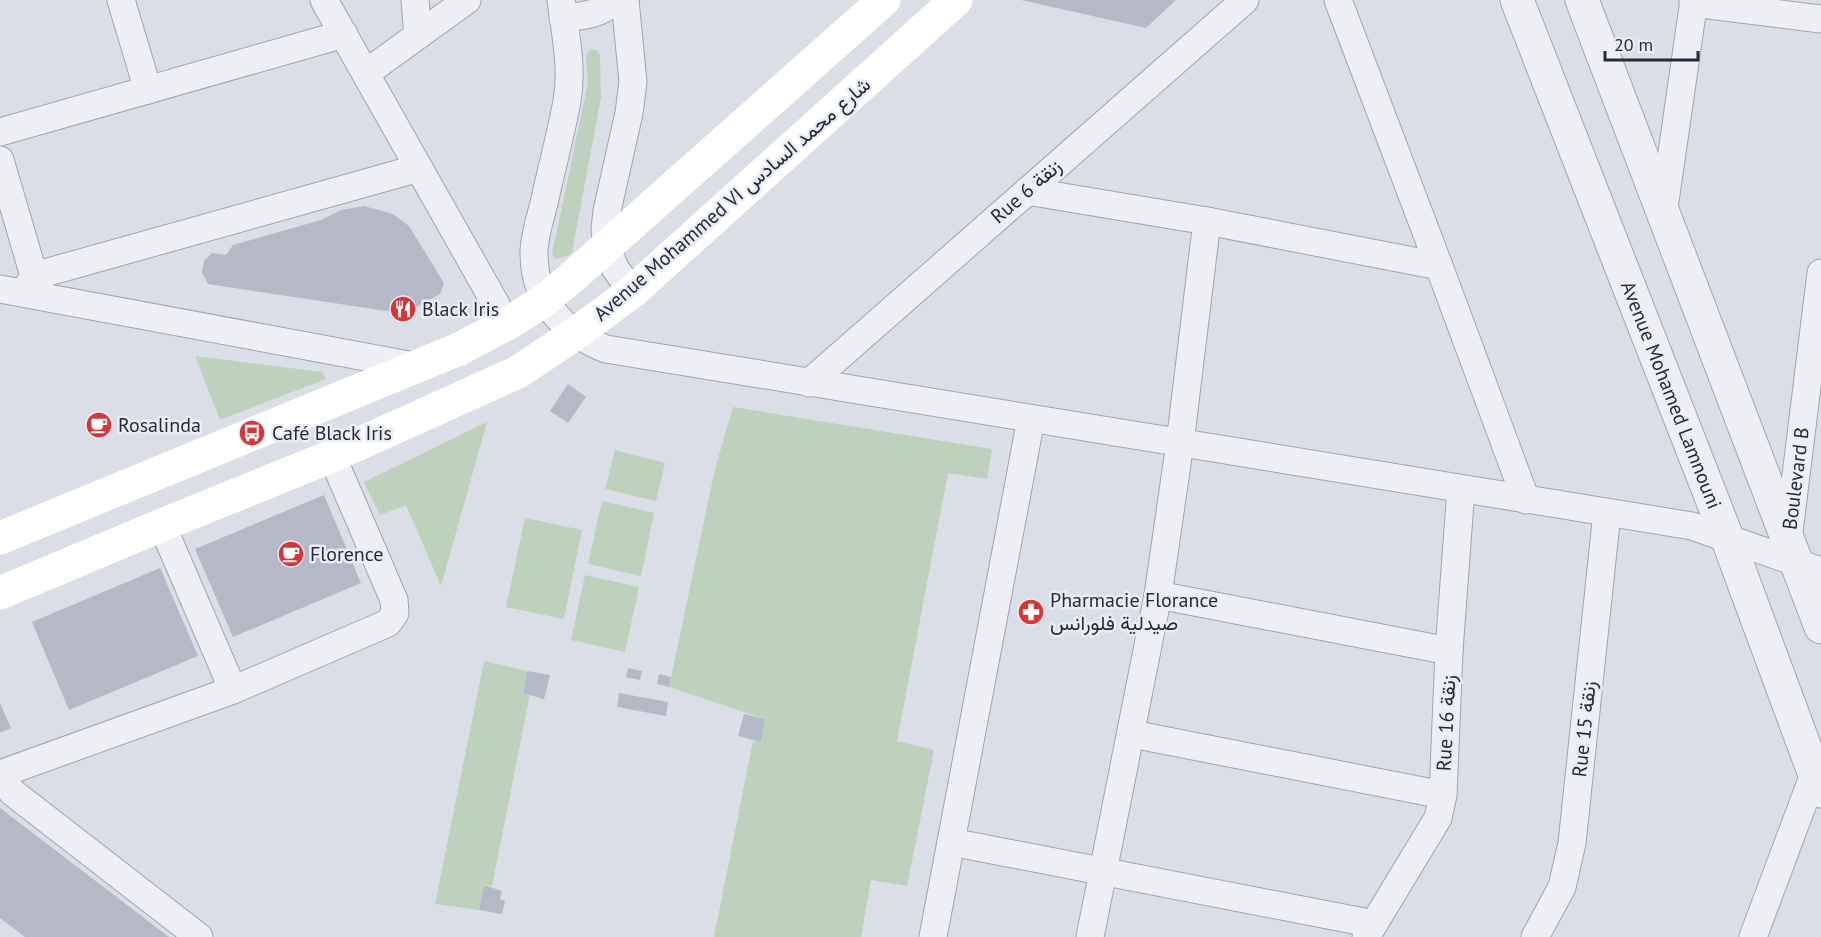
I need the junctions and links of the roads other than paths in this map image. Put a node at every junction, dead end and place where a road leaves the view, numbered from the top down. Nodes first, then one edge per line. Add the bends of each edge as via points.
1 (121, 0) edge
2 (324, 0) edge
3 (415, 0) edge
4 (466, 0) edge
5 (617, 0) edge
6 (625, 0) edge
7 (884, 0) edge
8 (956, 0) edge
9 (1245, 0) edge
10 (1338, 0) edge
11 (1517, 0) edge
12 (1582, 0) edge
13 (1694, 2) edge
14 (562, 9) edge
15 (1821, 20) edge
16 (344, 34) junction
17 (418, 35) junction
18 (366, 73) junction
19 (148, 90) junction
20 (0, 132) edge
21 (0, 160) edge
22 (419, 168) junction
23 (1027, 190) junction
24 (1663, 215) junction
25 (1207, 221) junction
26 (607, 248) junction
27 (1439, 266) junction
28 (1821, 273) edge
29 (19, 286) edge
30 (632, 292) junction
31 (545, 300) junction
32 (507, 324) junction
33 (575, 334) junction
34 (414, 366) junction
35 (808, 383) junction
36 (1031, 419) junction
37 (1180, 443) junction
38 (332, 456) junction
39 (1461, 489) junction
40 (1526, 500) junction
41 (1607, 513) junction
42 (162, 525) junction
43 (0, 538) edge
44 (1728, 540) junction
45 (1801, 558) edge
46 (0, 593) edge
47 (1158, 595) junction
48 (1821, 627) edge
49 (1449, 651) junction
50 (232, 690) junction
51 (1132, 734) junction
52 (0, 774) edge
53 (1818, 783) edge
54 (1443, 795) junction
55 (951, 842) junction
56 (1102, 872) junction
57 (1370, 931) edge
58 (200, 937) edge
59 (933, 937) edge
60 (1090, 937) edge
61 (1535, 937) edge
62 (1753, 937) edge

1 - 19 street
2 - 16 street
3 - 17 street
4 - 17 street
5 - 14 street via 591,15
6 - 26 street via 633,82 607,211
7 - 26 main road
8 - 30 main road, Avenue Mohammed VI شارع محمد السادس
9 - 23 street, Rue 6 زنقة
10 - 27 street
11 - 44 street, Avenue Mohamed Lamnouni
12 - 24 street
13 - 15 street
13 - 24 street
14 - 31 street via 569,84 534,252
16 - 18 street
16 - 19 street
17 - 18 street
18 - 22 street
19 - 20 street
21 - 29 street
22 - 29 street
22 - 32 street
23 - 25 street
23 - 35 street, Rue 6 زنقة
24 - 45 street
25 - 27 street
25 - 37 street
26 - 30 street
26 - 31 main road
27 - 40 street
28 - 45 street, Boulevard B
29 - 34 street
30 - 33 main road, Avenue Mohammed VI شارع محمد السادس
31 - 32 main road
31 - 33 street
32 - 34 main road via 459,349
33 - 35 street via 606,349
33 - 38 main road, Avenue Mohammed VI شارع محمد السادس via 518,372
34 - 43 main road
35 - 36 street
36 - 37 street
36 - 55 street
37 - 39 street
37 - 47 street
38 - 42 main road, Avenue Mohammed VI شارع محمد السادس
38 - 50 street via 394,600 395,613 383,626
39 - 40 street
39 - 49 street, Rue 16 زنقة
40 - 41 street
41 - 44 street via 1692,526
41 - 61 street, Rue 15 زنقة via 1572,843 1562,887
42 - 46 main road, Avenue Mohammed VI شارع محمد السادس
42 - 50 street
44 - 45 street
44 - 53 street, Avenue Mohamed Lamnouni
45 - 48 street
47 - 49 street
47 - 51 street
49 - 54 street, Rue 16 زنقة
50 - 52 street
51 - 54 street
51 - 56 street
52 - 58 street via 12,792
53 - 62 street
54 - 57 street, Rue 16 زنقة via 1438,818
55 - 56 street
55 - 59 street
56 - 57 street
56 - 60 street

